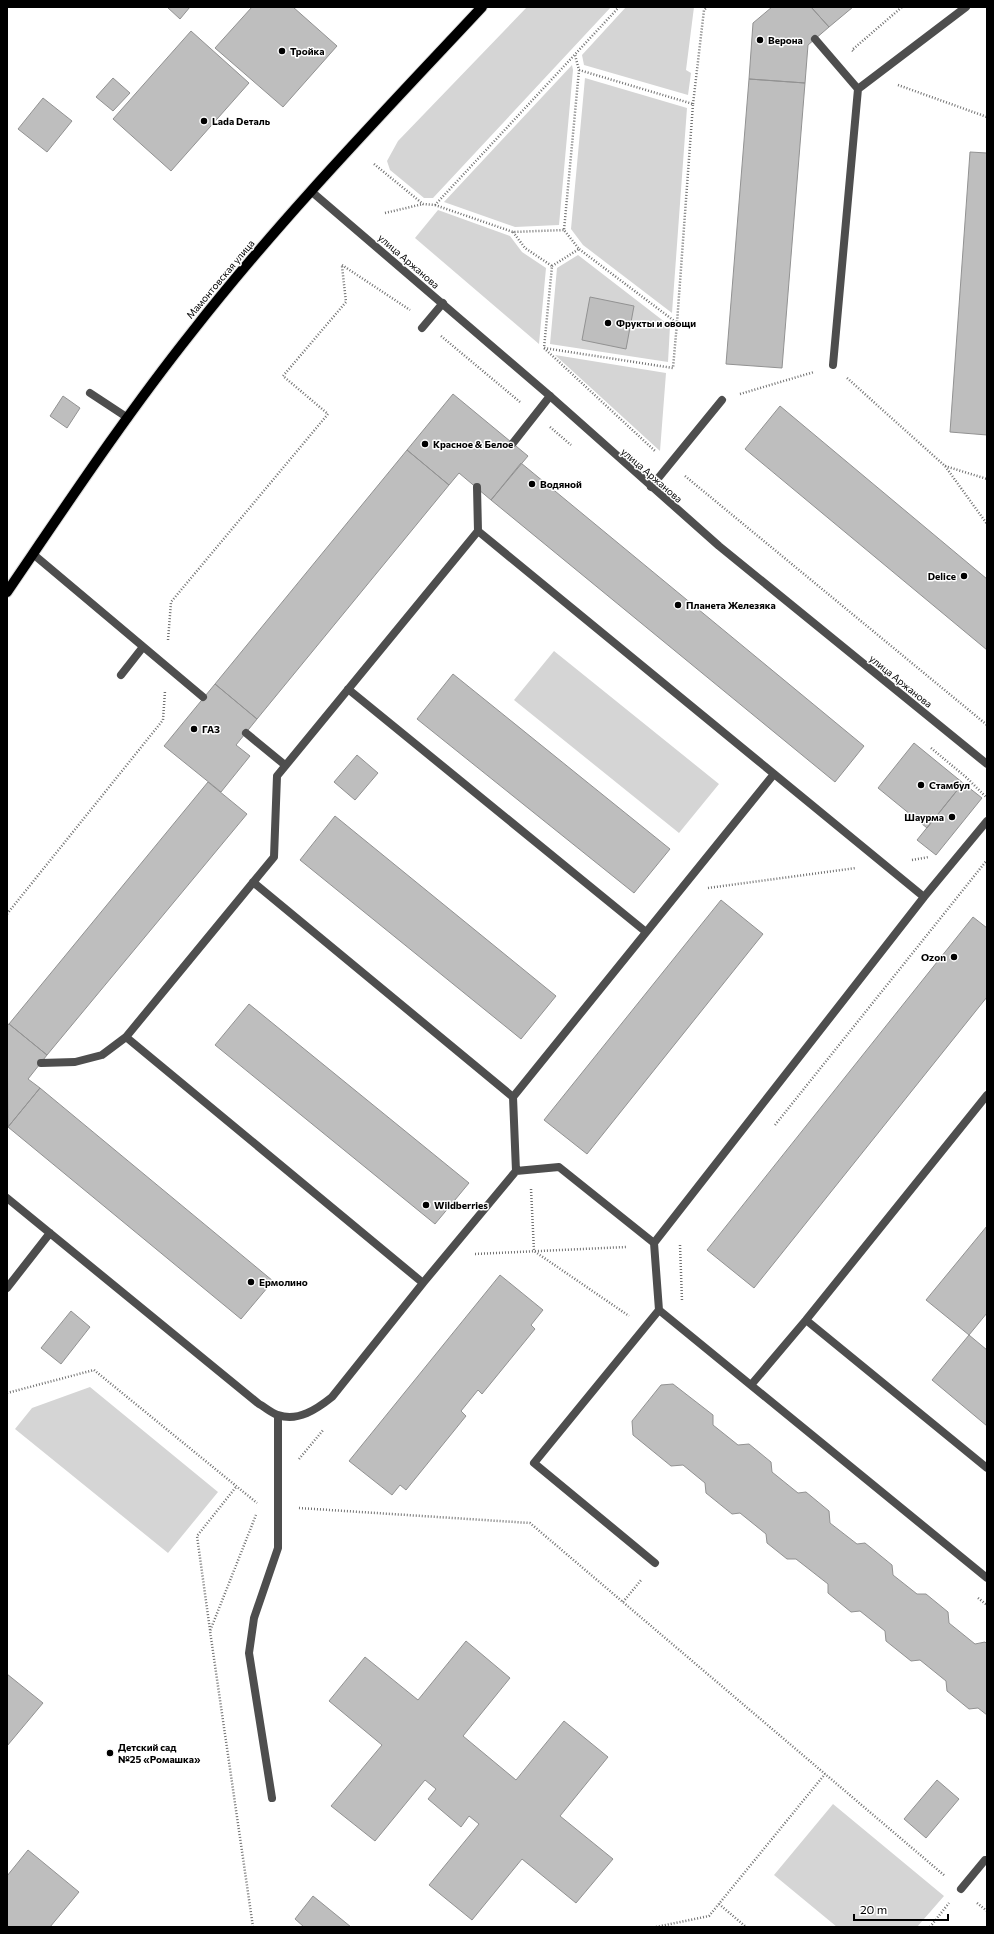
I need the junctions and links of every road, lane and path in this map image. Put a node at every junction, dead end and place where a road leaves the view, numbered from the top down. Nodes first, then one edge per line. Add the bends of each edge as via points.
1 (482, 7) edge
2 (619, 7) edge
3 (707, 7) edge
4 (966, 7) edge
5 (815, 39) dead end
6 (575, 55) junction
7 (579, 70) junction
8 (858, 89) junction
9 (693, 104) junction
10 (374, 164) dead end
11 (312, 192) junction
12 (423, 204) junction
13 (435, 205) junction
14 (385, 213) dead end
15 (564, 230) junction
16 (513, 232) junction
17 (579, 249) junction
18 (342, 265) dead end
19 (552, 266) junction
20 (443, 304) junction
21 (676, 324) junction
22 (422, 328) dead end
23 (544, 348) junction
24 (834, 366) junction
25 (90, 393) dead end
26 (550, 396) junction
27 (722, 400) joint
28 (128, 418) junction
29 (512, 443) dead end
30 (670, 464) junction
31 (945, 466) junction
32 (987, 479) edge
33 (477, 487) dead end
34 (651, 487) junction
35 (987, 524) edge
36 (478, 531) junction
37 (33, 554) junction
38 (7, 592) edge
39 (143, 647) junction
40 (166, 666) junction
41 (121, 675) dead end
42 (348, 689) junction
43 (204, 697) dead end
44 (987, 725) edge
45 (246, 733) dead end
46 (987, 764) edge
47 (285, 765) junction
48 (774, 774) junction
49 (984, 797) dead end
50 (981, 801) dead end
51 (987, 821) edge
52 (937, 856) dead end
53 (884, 864) junction
54 (253, 882) junction
55 (702, 889) dead end
56 (924, 897) junction
57 (7, 914) edge
58 (646, 932) junction
59 (126, 1037) junction
60 (41, 1063) dead end
61 (987, 1095) edge
62 (513, 1097) junction
63 (530, 1169) junction
64 (516, 1171) junction
65 (7, 1198) edge
66 (50, 1234) junction
67 (654, 1243) junction
68 (680, 1244) dead end
69 (534, 1251) dead end
70 (423, 1283) junction
71 (7, 1288) edge
72 (659, 1310) junction
73 (668, 1318) junction
74 (806, 1320) junction
75 (751, 1385) junction
76 (7, 1393) edge
77 (278, 1415) junction
78 (987, 1468) edge
79 (236, 1487) junction
80 (260, 1506) junction
81 (278, 1507) junction
82 (654, 1563) joint
83 (987, 1578) edge
84 (623, 1602) junction
85 (210, 1631) junction
86 (825, 1774) junction
87 (272, 1798) dead end
88 (987, 1860) edge
89 (961, 1889) junction
90 (719, 1904) junction
91 (987, 1912) edge
92 (253, 1927) edge
93 (656, 1927) edge
94 (746, 1927) edge
95 (930, 1927) edge

1 - 11 main road, Мамонтовская улица
2 - 6 path
3 - 9 path via 704,10
4 - 8 street
5 - 8 street
6 - 7 path
6 - 13 path
7 - 9 path
7 - 15 path
8 - 24 street
9 - 21 path
10 - 12 path
11 - 20 street, улица Аржанова
11 - 28 main road, Мамонтовская улица via 214,305
12 - 13 path
12 - 14 path
13 - 16 path
15 - 16 path
15 - 17 path
16 - 19 path via 525,248
17 - 19 path
17 - 21 path
18 - 40 path via 346,302 283,376 328,414 171,602
19 - 23 path
20 - 22 street
20 - 26 street, улица Аржанова
21 - 23 path via 673,368
23 - 30 path
24 - 27 path
24 - 31 path
25 - 28 street
26 - 29 street
26 - 34 street, улица Аржанова
27 - 30 street
28 - 37 main road, Мамонтовская улица
30 - 34 street
30 - 44 path
31 - 32 path
31 - 35 path
33 - 36 street
34 - 46 street, улица Аржанова via 719,546
36 - 42 street
36 - 48 street
37 - 38 main road, Мамонтовская улица
37 - 39 street
39 - 40 street
39 - 41 street
40 - 43 street
40 - 57 path via 163,720
42 - 47 street
42 - 58 street
45 - 47 street
47 - 54 street via 277,776 274,857
48 - 53 street
48 - 58 street
49 - 50 path
51 - 56 street
52 - 53 path
53 - 55 path
53 - 56 street
54 - 59 street
54 - 62 street
56 - 67 street
58 - 62 street
59 - 60 street via 102,1055 75,1062
59 - 70 street
61 - 74 street
62 - 64 street
63 - 64 street
63 - 67 street via 559,1167
63 - 69 path
64 - 70 street
65 - 66 street
66 - 71 street
66 - 77 street via 259,1404
67 - 72 street
68 - 73 path via 683,1300
70 - 77 street via 332,1397 316,1410 298,1416
72 - 73 street
72 - 82 street via 534,1463
73 - 75 street
74 - 75 street
74 - 78 street
75 - 83 street
76 - 79 path via 94,1370
77 - 81 street
79 - 80 path
79 - 85 path via 196,1536
80 - 81 path
80 - 85 path
81 - 84 path via 530,1523
81 - 87 street via 278,1548 254,1618 249,1653
82 - 84 path
84 - 86 path
85 - 92 path
86 - 89 path
86 - 90 path
88 - 89 street
89 - 91 path
89 - 95 path
90 - 93 path via 709,1916
90 - 94 path

